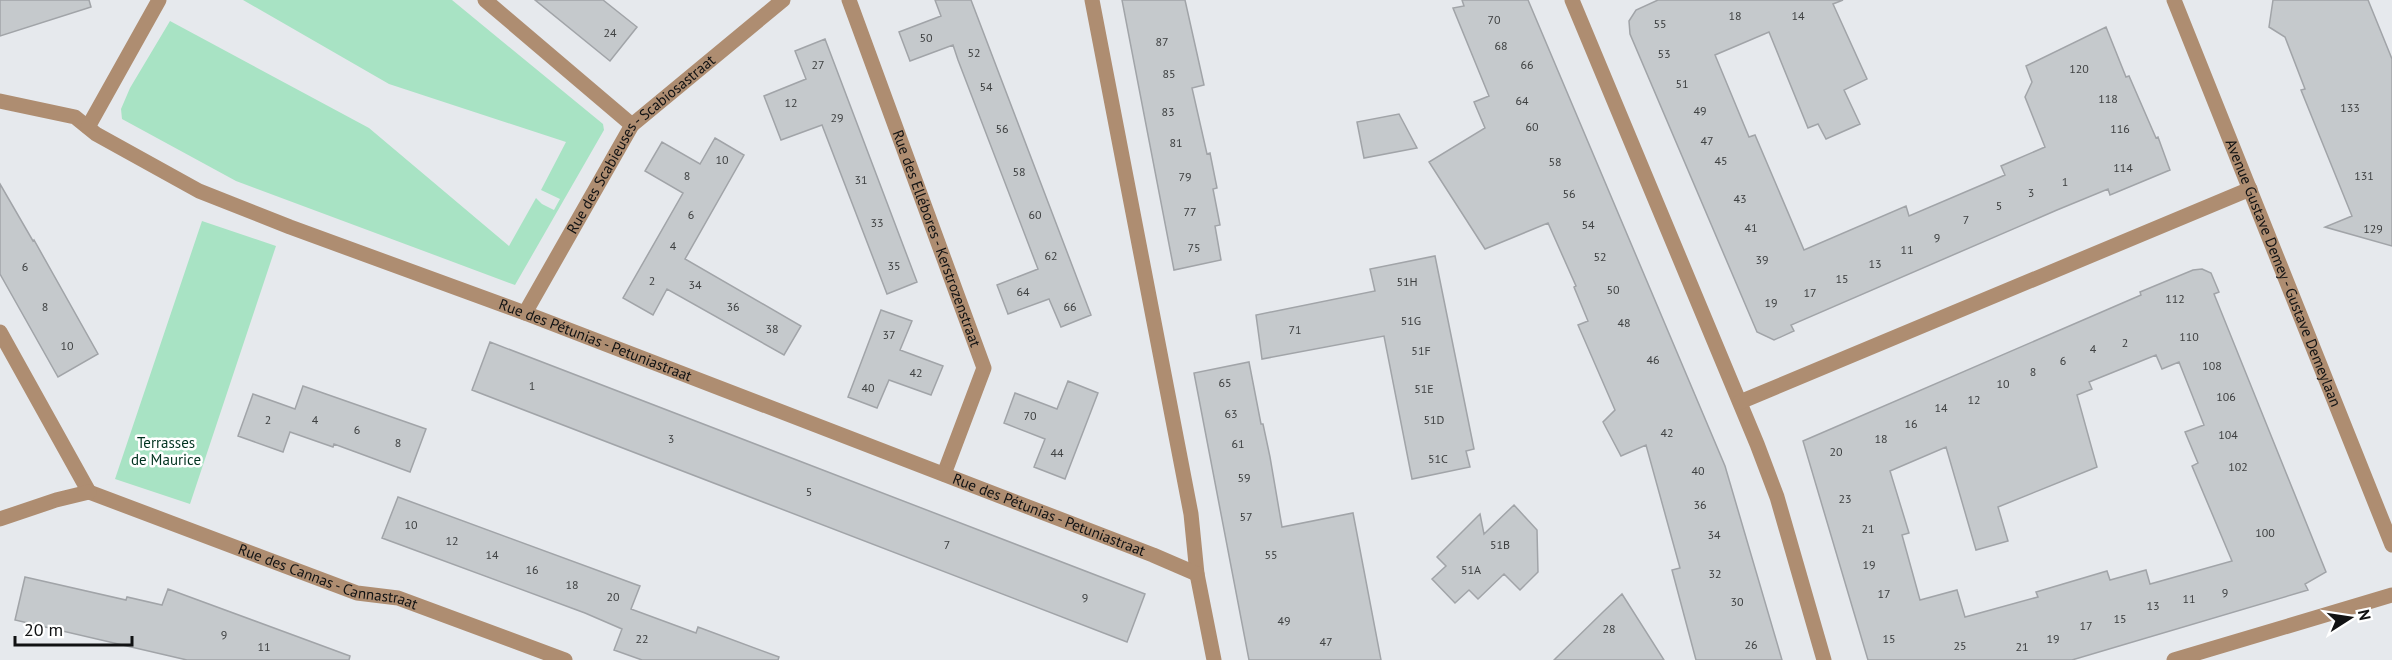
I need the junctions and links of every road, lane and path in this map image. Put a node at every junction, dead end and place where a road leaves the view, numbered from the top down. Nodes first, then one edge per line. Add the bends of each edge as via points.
1 (159, 0) edge
2 (485, 0) edge
3 (783, 0) edge
4 (849, 0) edge
5 (1092, 0) edge
6 (1572, 0) edge
7 (2174, 0) edge
8 (0, 101) edge
9 (632, 125) junction
10 (88, 127) junction
11 (2250, 189) junction
12 (525, 313) junction
13 (0, 332) edge
14 (1740, 402) junction
15 (944, 474) junction
16 (89, 492) junction
17 (0, 519) edge
18 (2392, 545) edge
19 (1197, 574) junction
20 (2392, 595) edge
21 (565, 660) edge
22 (1214, 660) edge
23 (1824, 660) edge
24 (2174, 660) edge

1 - 10 street
2 - 9 street
3 - 9 street, Rue des Scabieuses - Scabiosastraat
4 - 15 street, Rue des Ellébores - Kerstrozenstraat via 984,368
5 - 19 street via 1191,514
6 - 14 street
7 - 11 street, Avenue Gustave Demey - Gustave Demeylaan
8 - 10 street, Rue des Pétunias - Petuniastraat via 75,117
9 - 12 street, Rue des Scabieuses - Scabiosastraat
10 - 12 street, Rue des Pétunias - Petuniastraat via 199,191
11 - 14 street
11 - 18 street, Avenue Gustave Demey - Gustave Demeylaan
12 - 15 street, Rue des Pétunias - Petuniastraat
13 - 16 street
14 - 23 street via 1777,497
15 - 19 street, Rue des Pétunias - Petuniastraat
16 - 17 street
16 - 21 street, Rue des Cannas - Cannastraat via 357,593 398,598
19 - 22 street
20 - 24 street

